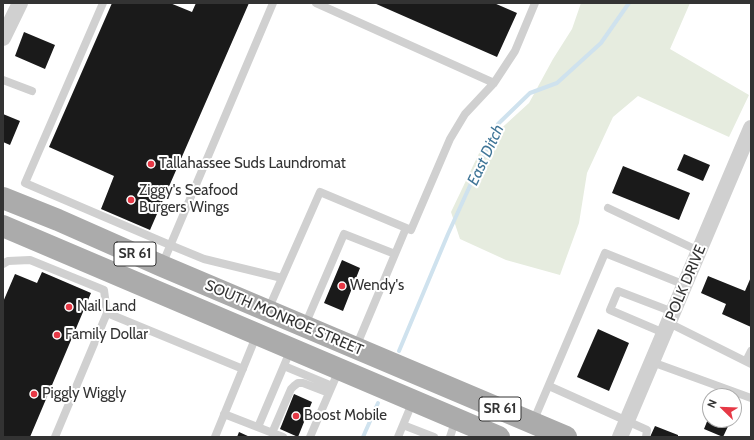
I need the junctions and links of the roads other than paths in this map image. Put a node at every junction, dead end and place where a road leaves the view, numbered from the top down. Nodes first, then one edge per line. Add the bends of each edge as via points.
1 (20, 3) edge
2 (103, 3) edge
3 (274, 3) edge
4 (316, 3) edge
5 (533, 3) edge
6 (3, 38) edge
7 (3, 80) edge
8 (494, 83) junction
9 (32, 91) dead end
10 (751, 128) edge
11 (3, 198) edge
12 (608, 208) dead end
13 (3, 226) edge
14 (406, 228) junction
15 (170, 245) junction
16 (699, 251) junction
17 (395, 254) junction
18 (3, 264) edge
19 (162, 266) junction
20 (282, 278) junction
21 (685, 285) junction
22 (267, 310) junction
23 (107, 313) junction
24 (669, 323) junction
25 (305, 326) junction
26 (258, 334) junction
27 (356, 348) junction
28 (751, 350) edge
29 (288, 357) junction
30 (652, 362) junction
31 (748, 362) edge
32 (243, 369) junction
33 (334, 383) junction
34 (549, 386) junction
35 (751, 398) edge
36 (413, 400) junction
37 (224, 414) junction
38 (627, 421) junction
39 (532, 423) junction
40 (403, 425) junction
41 (258, 427) junction
42 (453, 428) edge
43 (272, 433) junction
44 (55, 437) edge
45 (215, 437) edge
46 (283, 437) edge
47 (310, 437) edge
48 (398, 437) edge
49 (434, 437) edge
50 (499, 437) edge
51 (511, 437) edge
52 (566, 437) edge
53 (620, 437) edge
54 (646, 437) edge

1 - 6 street
2 - 15 lane via 25,182
3 - 15 lane
4 - 8 lane
5 - 8 lane via 515,51
7 - 9 lane
8 - 14 lane via 465,114 450,139 411,230
10 - 16 street, POLK DRIVE
11 - 19 main road, SOUTH MONROE STREET / SR 61
12 - 16 lane
13 - 26 main road, SOUTH MONROE STREET / SR 61
14 - 17 lane
14 - 20 lane via 320,192
15 - 19 lane
15 - 20 lane via 204,259
16 - 21 street, POLK DRIVE
17 - 25 lane via 344,234
17 - 27 lane
18 - 23 lane via 8,260 30,260 104,290
19 - 22 main road, SOUTH MONROE STREET / SR 61
20 - 22 lane
21 - 24 street, POLK DRIVE
21 - 34 lane via 606,253
22 - 25 main road, SOUTH MONROE STREET / SR 61
22 - 26 main road
23 - 32 lane
23 - 44 lane
24 - 24 lane via 618,290 610,310
24 - 30 street, POLK DRIVE
24 - 31 lane
25 - 27 main road, SOUTH MONROE STREET / SR 61
26 - 29 main road, SOUTH MONROE STREET / SR 61
26 - 32 lane
27 - 39 main road, SOUTH MONROE STREET / SR 61
28 - 31 lane
29 - 33 main road, SOUTH MONROE STREET / SR 61
29 - 41 lane
30 - 35 lane
30 - 38 street, POLK DRIVE
32 - 37 lane
33 - 36 main road, SOUTH MONROE STREET / SR 61
33 - 43 lane via 298,383 294,386
33 - 47 lane
34 - 38 lane
34 - 39 lane
36 - 40 lane
36 - 42 main road, SOUTH MONROE STREET / SR 61
37 - 41 lane
37 - 45 lane
38 - 53 street, POLK DRIVE
38 - 54 lane via 648,430
39 - 51 main road via 518,436
39 - 52 main road, SOUTH MONROE STREET / SR 61
40 - 48 lane
40 - 49 lane
41 - 43 lane
42 - 50 main road, SOUTH MONROE STREET / SR 61
43 - 46 lane

